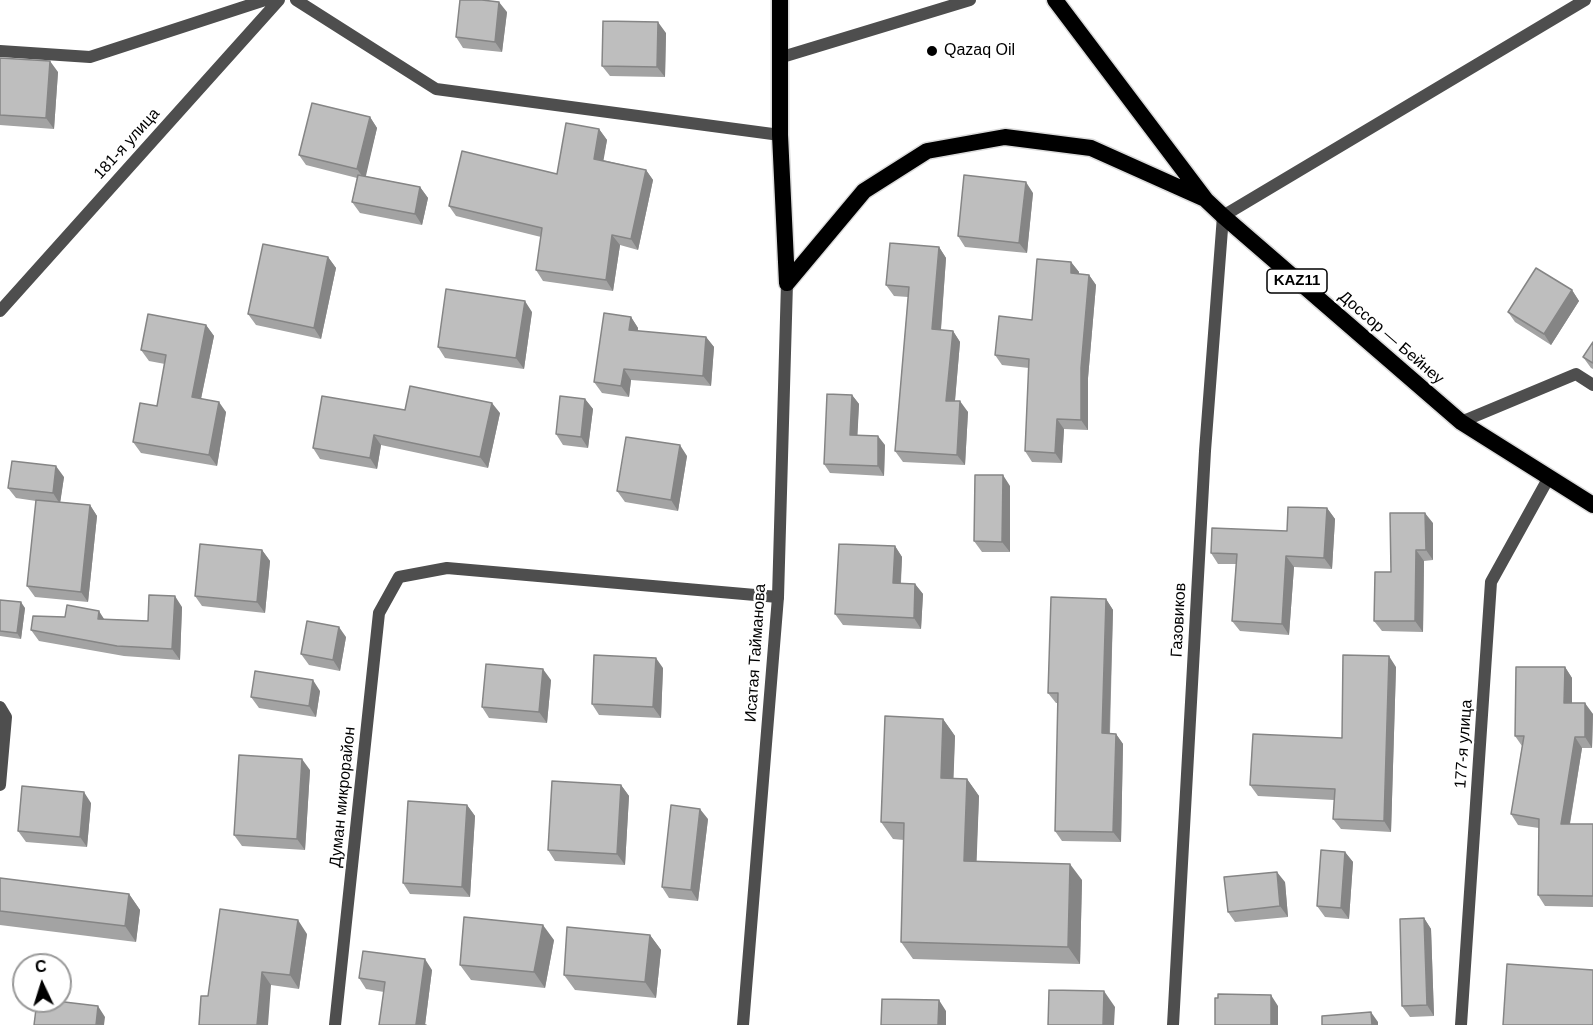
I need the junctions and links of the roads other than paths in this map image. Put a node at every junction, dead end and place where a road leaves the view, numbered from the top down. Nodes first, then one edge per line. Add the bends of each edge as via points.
1 (265, 0) edge
2 (279, 0) edge
3 (296, 0) edge
4 (780, 0) edge
5 (970, 0) edge
6 (1055, 0) edge
7 (1585, 0) edge
8 (0, 51) edge
9 (779, 58) junction
10 (780, 135) junction
11 (1206, 200) junction
12 (1223, 216) junction
13 (787, 283) junction
14 (0, 311) edge
15 (1593, 385) edge
16 (1461, 423) junction
17 (1548, 479) junction
18 (1593, 505) edge
19 (778, 597) junction
20 (0, 707) edge
21 (0, 785) edge
22 (335, 1025) edge
23 (743, 1025) edge
24 (1173, 1025) edge
25 (1461, 1025) edge

1 - 8 street via 90,57
2 - 14 street, 181-я улица
3 - 10 street via 436,90
4 - 9 highway
5 - 9 street
6 - 11 highway, Доссор — Бейнеу / KAZ11
7 - 12 street
9 - 10 highway
10 - 13 highway
11 - 12 highway, Доссор — Бейнеу / KAZ11
11 - 13 highway via 1091,148 1005,137 927,151 864,191
12 - 16 highway, Доссор — Бейнеу / KAZ11
12 - 24 street, Газовиков via 1204,463
13 - 19 street, Исатая Тайманова
15 - 16 street via 1576,374
16 - 17 highway, Доссор — Бейнеу / KAZ11
17 - 18 highway, Доссор — Бейнеу / KAZ11
17 - 25 street, 177-я улица via 1491,582
19 - 22 street, Думан микрорайон via 447,568 399,577 379,613
19 - 23 street, Исатая Тайманова
20 - 21 street via 6,717

